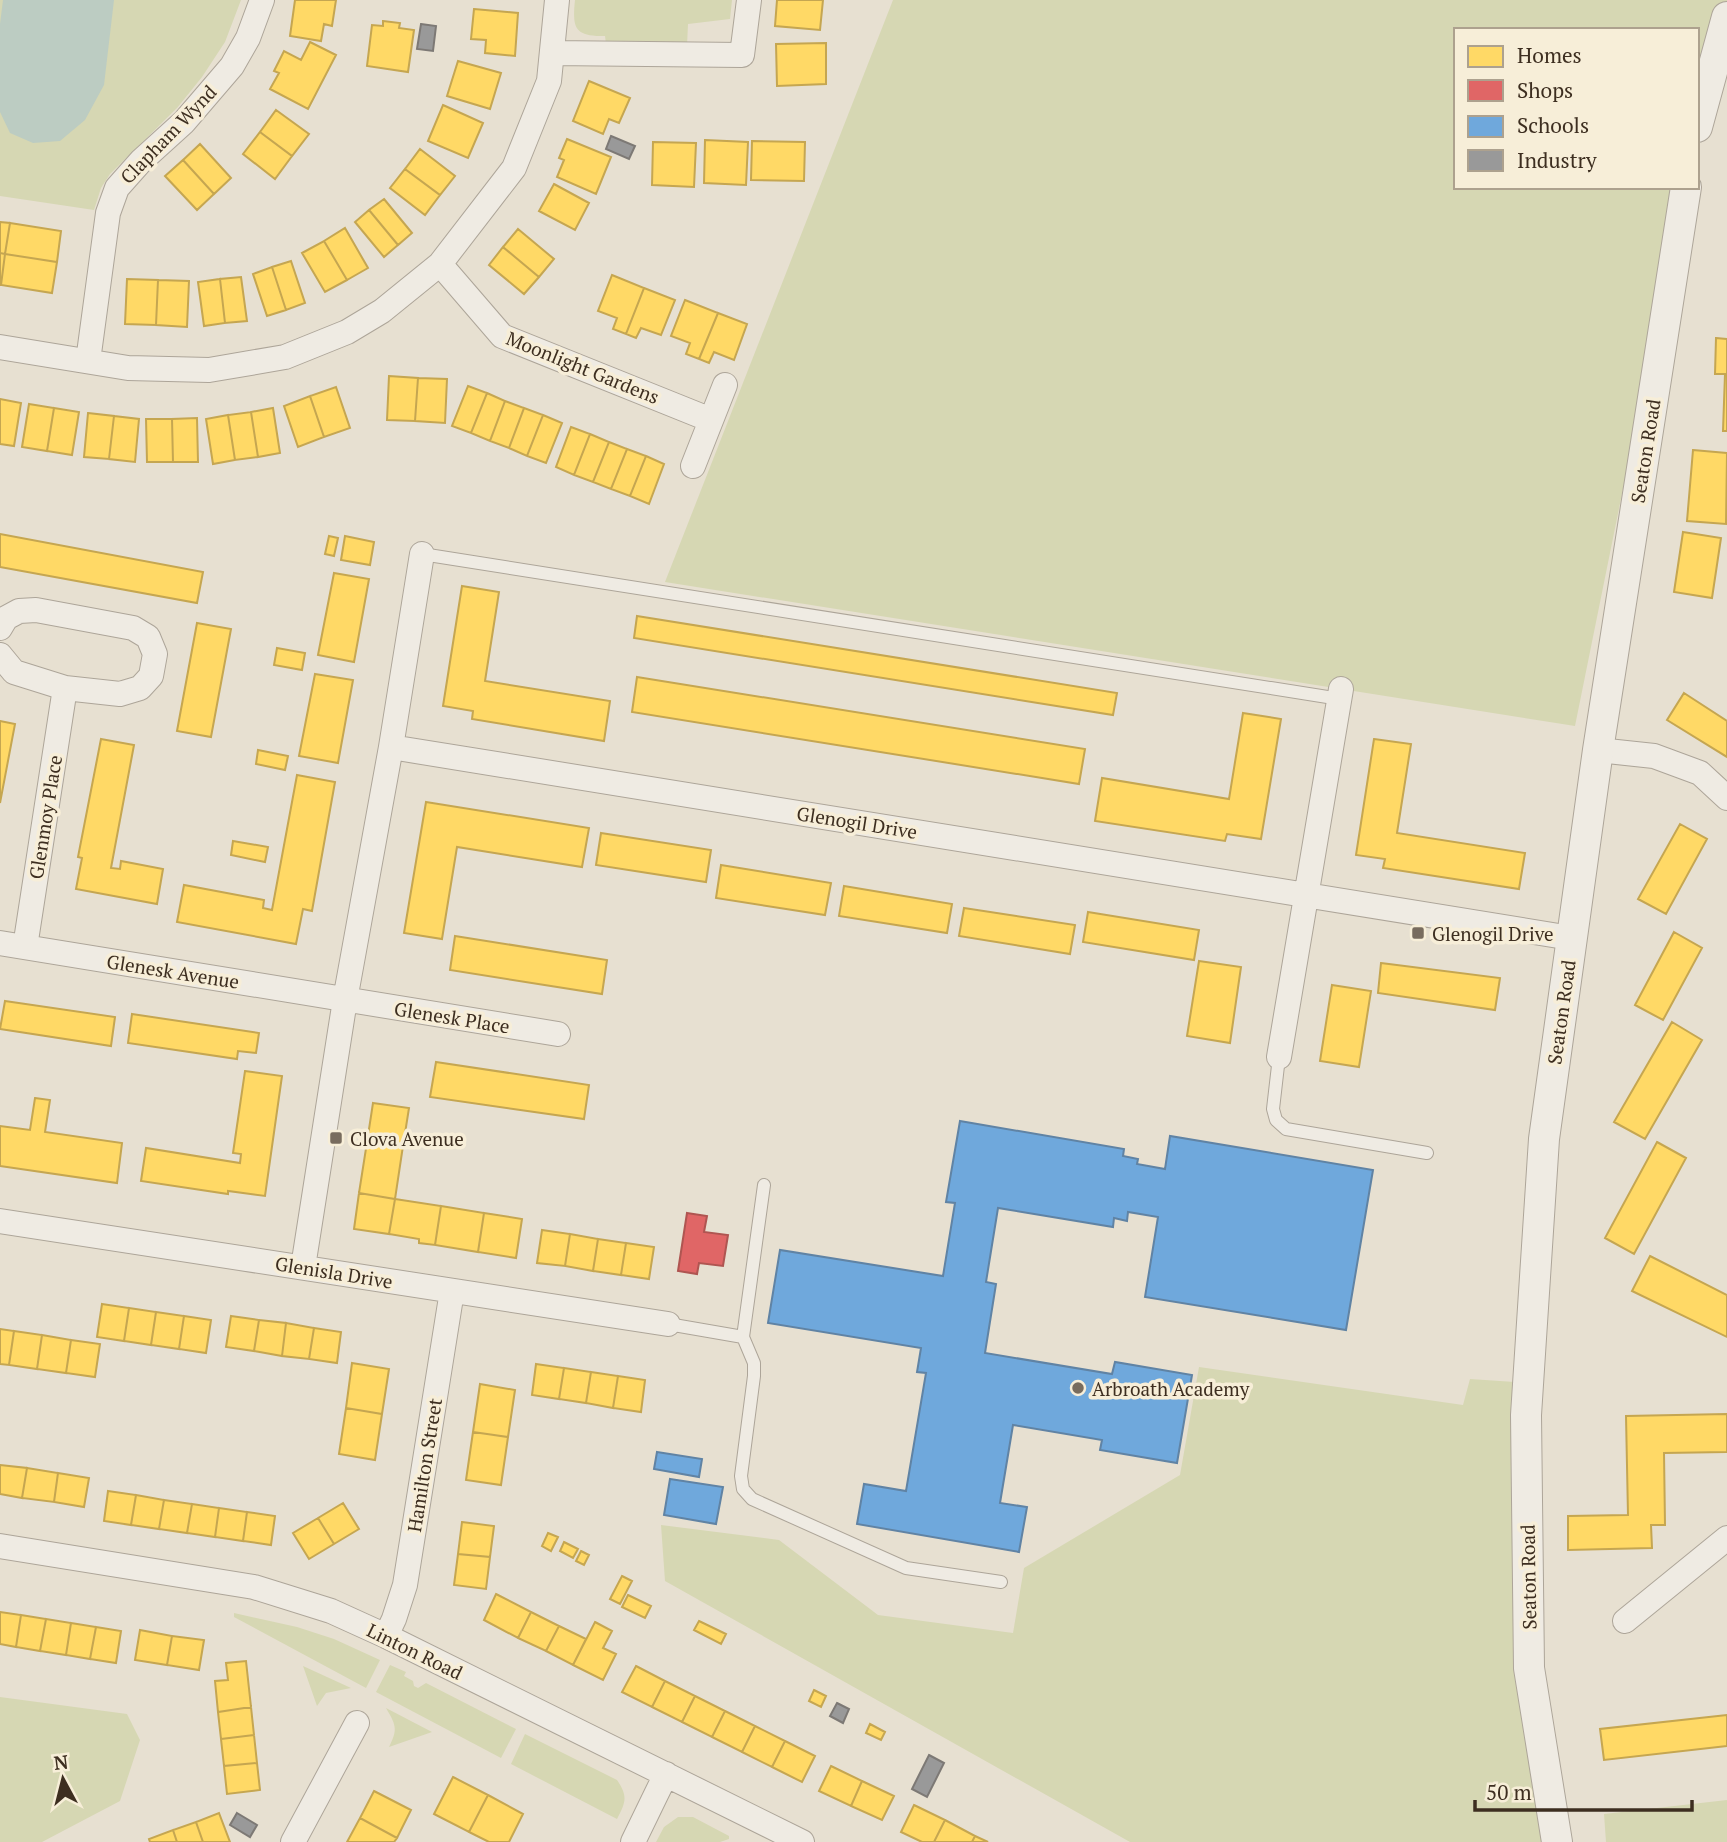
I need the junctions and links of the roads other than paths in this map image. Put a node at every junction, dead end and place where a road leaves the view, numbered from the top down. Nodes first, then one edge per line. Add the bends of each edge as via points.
1 (262, 0) edge
2 (557, 0) edge
3 (749, 0) edge
4 (1727, 17) edge
5 (552, 54) junction
6 (1699, 120) edge
7 (1686, 189) edge
8 (440, 264) junction
9 (0, 347) edge
10 (88, 361) junction
11 (725, 385) dead end
12 (711, 420) junction
13 (693, 466) dead end
14 (422, 554) joint
15 (0, 628) edge
16 (0, 655) edge
17 (65, 688) junction
18 (1341, 694) joint
19 (391, 747) junction
20 (1598, 750) junction
21 (1727, 798) edge
22 (1307, 895) junction
23 (1571, 938) junction
24 (0, 943) edge
25 (25, 947) junction
26 (345, 1000) junction
27 (558, 1034) dead end
28 (1279, 1057) joint
29 (1427, 1153) dead end
30 (764, 1185) dead end
31 (0, 1221) edge
32 (303, 1268) junction
33 (452, 1291) junction
34 (668, 1324) joint
35 (743, 1337) junction
36 (1727, 1538) edge
37 (0, 1546) edge
38 (1001, 1583) dead end
39 (1625, 1621) dead end
40 (386, 1636) junction
41 (356, 1723) dead end
42 (666, 1774) junction
43 (293, 1842) edge
44 (633, 1842) edge
45 (802, 1842) edge
46 (1557, 1842) edge

1 - 10 street, Clapham Wynd via 232,66 117,188 108,213
2 - 5 street
3 - 5 street via 742,55
4 - 6 street
5 - 8 street via 549,81 514,168
7 - 20 street, Seaton Road
8 - 10 street via 382,311 346,332 285,357 209,370 128,368
8 - 12 street, Moonlight Gardens via 502,336
9 - 10 street
11 - 12 street
12 - 13 street
14 - 18 lane
14 - 19 street
15 - 17 street via 19,611 36,610 133,628 148,637 155,654 150,676 140,688 120,694
16 - 17 street via 14,672
17 - 25 street, Glenmoy Place
18 - 22 street
19 - 22 street, Glenogil Drive
19 - 26 street
20 - 21 street via 1654,756 1700,773
20 - 23 street, Seaton Road
22 - 23 street, Glenogil Drive
22 - 28 street
23 - 46 street, Seaton Road via 1544,1139 1526,1415 1529,1668
24 - 25 street, Glenesk Avenue
25 - 26 street, Glenesk Avenue
26 - 27 street, Glenesk Place
26 - 32 street
28 - 29 lane via 1273,1110 1286,1129
30 - 35 lane
31 - 32 street, Glenisla Drive
32 - 33 street, Glenisla Drive
33 - 34 street, Glenisla Drive
33 - 40 street, Hamilton Street via 405,1585
34 - 35 lane
35 - 38 lane via 754,1363 741,1476 746,1494 906,1568
36 - 39 street
37 - 40 street, Linton Road via 254,1587 331,1611
40 - 42 street, Linton Road
41 - 43 street
42 - 44 street
42 - 45 street, Linton Road

